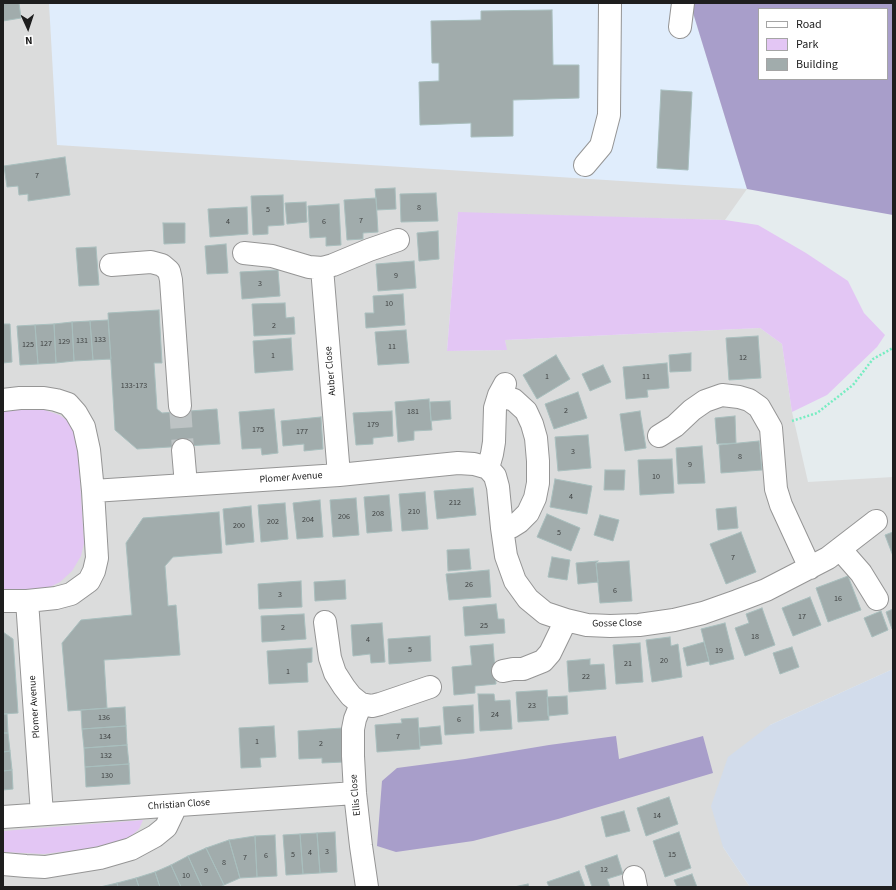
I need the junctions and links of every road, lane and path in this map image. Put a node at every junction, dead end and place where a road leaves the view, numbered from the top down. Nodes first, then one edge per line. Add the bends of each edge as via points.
1 (610, 3) edge
2 (683, 3) edge
3 (680, 27) dead end
4 (585, 165) dead end
5 (398, 240) dead end
6 (244, 253) dead end
7 (111, 265) dead end
8 (322, 268) junction
9 (893, 348) edge
10 (3, 400) edge
11 (180, 406) tunnel mouth
12 (771, 428) junction
13 (659, 436) dead end
14 (183, 450) tunnel mouth
15 (488, 468) junction
16 (339, 475) junction
17 (186, 485) junction
18 (93, 491) junction
19 (876, 521) dead end
20 (502, 528) junction
21 (840, 549) junction
22 (810, 568) junction
23 (878, 599) dead end
24 (3, 601) edge
25 (27, 601) junction
26 (566, 620) junction
27 (325, 622) dead end
28 (502, 671) dead end
29 (430, 687) dead end
30 (361, 704) junction
31 (354, 793) junction
32 (176, 806) junction
33 (42, 814) junction
34 (3, 817) edge
35 (3, 864) edge
36 (367, 887) edge

1 - 4 street via 609,115 601,146
2 - 3 street
5 - 8 street
6 - 8 street via 272,256 309,267
7 - 11 street via 151,262 162,265 169,271
8 - 16 street, Auber Close
9 - 12 path via 873,359 853,385 817,413
10 - 18 street via 44,398 68,404 84,427
12 - 13 street via 759,407 749,400 722,395 705,401
12 - 22 street via 776,490
14 - 17 street
15 - 16 street, Plomer Avenue via 458,463
15 - 20 street, Gosse Close via 495,476 498,487
15 - 20 street via 492,454 495,408 502,390 526,411 536,438 538,461 538,483 528,513 520,522
16 - 17 street, Plomer Avenue
17 - 18 street, Plomer Avenue
18 - 25 street via 97,558 94,571 88,581 70,594
19 - 21 street, Gosse Close
20 - 26 street, Gosse Close via 506,556 515,581 528,599 545,613
21 - 22 street, Gosse Close
21 - 23 street via 861,573
22 - 26 street, Gosse Close via 766,590 703,613 674,620 610,626 587,625
24 - 25 street
25 - 33 street, Plomer Avenue
26 - 28 street via 550,653 543,661 523,669
27 - 30 street via 330,658 335,673 347,692
29 - 30 street via 372,706
30 - 31 street, Ellis Close via 353,729
31 - 32 street, Christian Close
31 - 36 street, Ellis Close
32 - 33 street, Christian Close
32 - 35 street via 166,827 131,849 100,858 45,867
33 - 34 street, Christian Close

